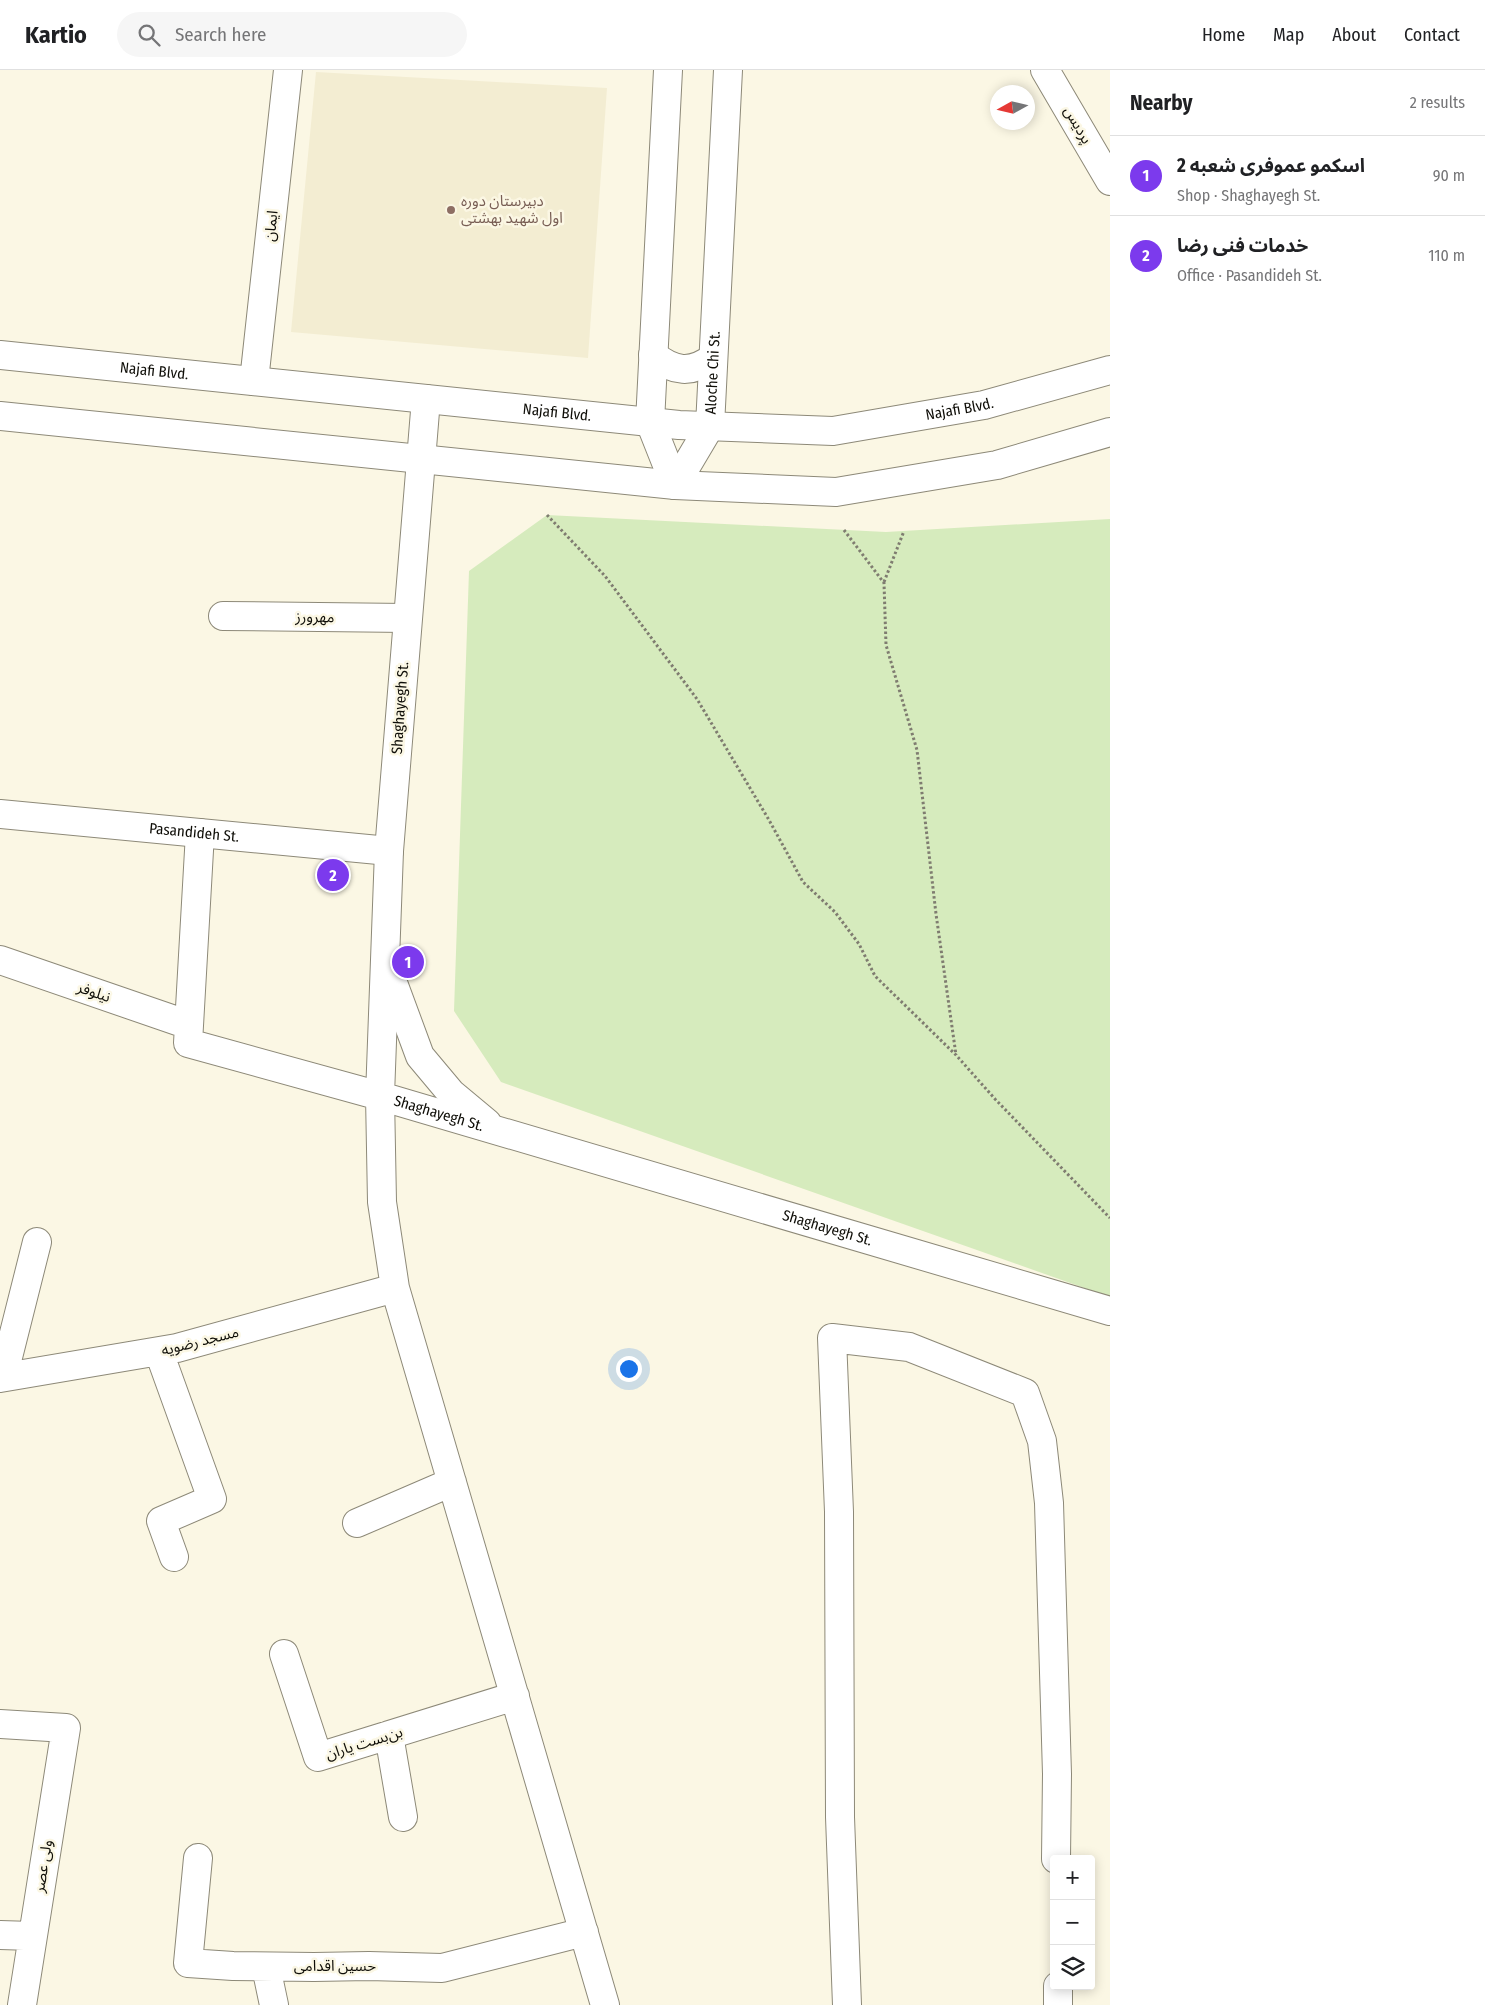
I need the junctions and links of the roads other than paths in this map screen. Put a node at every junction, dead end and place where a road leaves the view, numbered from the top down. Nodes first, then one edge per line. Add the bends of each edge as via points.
1 (288, 70) edge
2 (668, 70) edge
3 (728, 70) edge
4 (1045, 70) edge
5 (1110, 181) edge
6 (653, 355) junction
7 (0, 356) edge
8 (713, 358) junction
9 (1110, 370) edge
10 (254, 381) junction
11 (426, 399) junction
12 (0, 416) edge
13 (650, 422) junction
14 (710, 426) junction
15 (1110, 432) edge
16 (420, 459) junction
17 (675, 485) junction
18 (223, 616) dead end
19 (407, 618) junction
20 (0, 814) edge
21 (200, 833) junction
22 (389, 851) junction
23 (0, 960) edge
24 (385, 960) junction
25 (188, 1025) junction
26 (380, 1096) junction
27 (496, 1130) junction
28 (37, 1242) dead end
29 (395, 1288) junction
30 (1110, 1311) edge
31 (159, 1352) junction
32 (1, 1378) edge
33 (452, 1482) junction
34 (357, 1522) dead end
35 (174, 1557) dead end
36 (284, 1654) dead end
37 (514, 1696) junction
38 (0, 1724) edge
39 (389, 1735) junction
40 (403, 1816) dead end
41 (1056, 1855) edge
42 (198, 1858) dead end
43 (584, 1932) junction
44 (0, 1935) edge
45 (32, 1936) junction
46 (593, 1964) junction
47 (266, 1966) junction
48 (1058, 1990) edge
49 (22, 2005) edge
50 (274, 2005) edge
51 (605, 2005) edge
52 (623, 2005) edge
53 (846, 2005) edge
54 (1058, 2005) edge

1 - 10 street, ایمان
2 - 6 street
3 - 8 street, Aloche Chi St.
4 - 5 street, پردیس
6 - 8 street via 664,364 690,369
6 - 13 street
7 - 10 street, Najafi Blvd.
8 - 14 street, Aloche Chi St.
9 - 14 street, Najafi Blvd. via 984,406 832,431
10 - 11 street, Najafi Blvd.
11 - 13 street, Najafi Blvd.
11 - 16 street, Shaghayegh St.
12 - 16 street
13 - 14 street, Najafi Blvd.
13 - 17 street
14 - 17 street, Aloche Chi St.
15 - 17 street via 997,465 836,492
16 - 17 street
16 - 19 street, Shaghayegh St.
18 - 19 street, مهرورز
19 - 22 street, Shaghayegh St.
20 - 21 street, Pasandideh St.
21 - 22 street, Pasandideh St.
21 - 25 street
22 - 24 street, Shaghayegh St.
23 - 25 street, نیلوفر
24 - 26 street, Shaghayegh St.
24 - 27 street via 420,1056 451,1094
25 - 26 street via 188,1043
26 - 27 street, Shaghayegh St.
26 - 29 street via 382,1202
27 - 30 street, Shaghayegh St.
28 - 32 street
29 - 31 street, مسجد رضویه
29 - 33 street
31 - 32 street, مسجد رضویه
31 - 35 street via 212,1499 161,1521
33 - 34 street
33 - 37 street
36 - 39 street, بن‌بست یاران via 318,1757
37 - 39 street, بن‌بست یاران
37 - 43 street
38 - 45 street, ولی عصر via 66,1728
39 - 40 street
41 - 53 street via 1048,1503 1042,1441 1025,1393 909,1347 832,1338 839,1512 840,1817
42 - 47 street, حسین اقدامی via 188,1963
43 - 46 street
43 - 47 street, حسین اقدامی via 442,1968
44 - 45 street
45 - 49 street, ولی عصر
46 - 51 street
46 - 52 street
47 - 50 street
48 - 54 street

